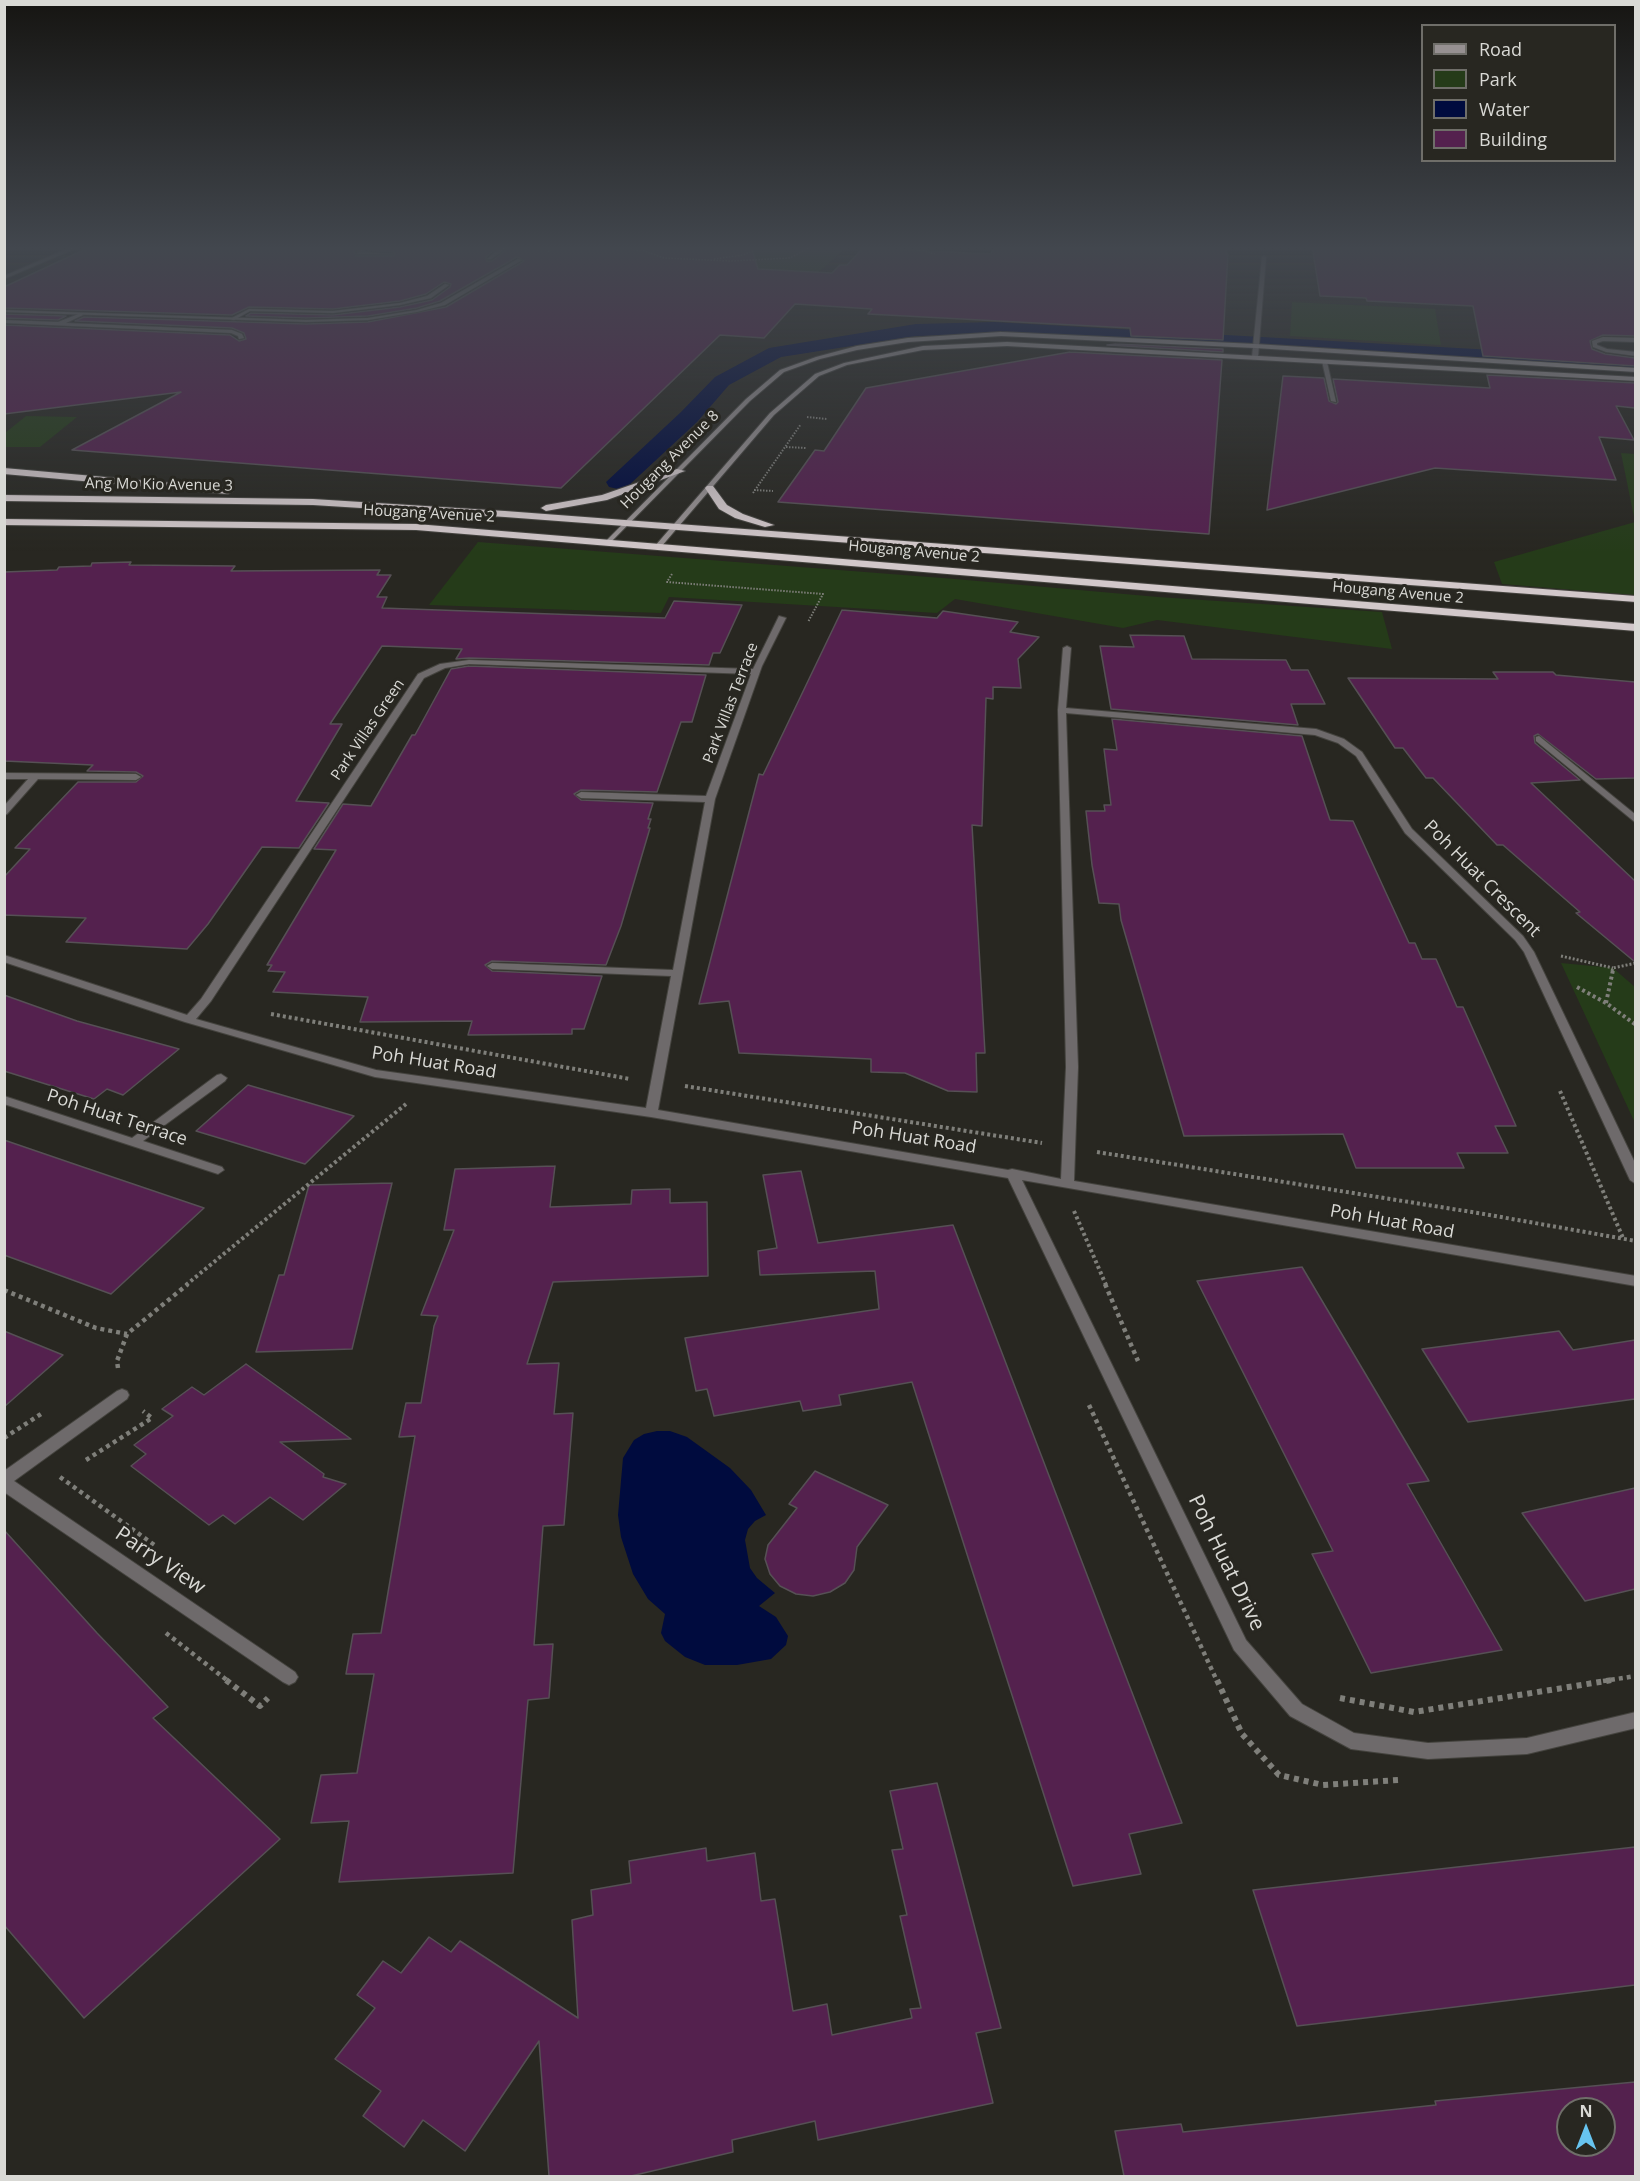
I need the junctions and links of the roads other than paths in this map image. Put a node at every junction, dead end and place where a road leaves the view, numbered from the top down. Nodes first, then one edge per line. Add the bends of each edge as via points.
1 (859, 348) edge
2 (928, 348) edge
3 (1079, 348) edge
4 (1256, 348) edge
5 (1293, 348) edge
6 (1600, 348) edge
7 (1635, 354) edge
8 (1390, 355) junction
9 (1254, 357) junction
10 (1324, 362) junction
11 (1395, 366) junction
12 (1635, 370) edge
13 (1635, 379) edge
14 (1334, 401) dead end
15 (4, 471) edge
16 (680, 471) junction
17 (710, 488) junction
18 (4, 498) edge
19 (313, 502) junction
20 (505, 514) junction
21 (4, 522) edge
22 (628, 522) junction
23 (188, 525) junction
24 (676, 526) junction
25 (4, 531) edge
26 (823, 537) junction
27 (609, 541) junction
28 (659, 546) junction
29 (1635, 599) edge
30 (782, 618) dead end
31 (1635, 628) edge
32 (1067, 648) dead end
33 (757, 672) junction
34 (1062, 710) junction
35 (1539, 739) dead end
36 (4, 776) edge
37 (35, 777) junction
38 (136, 777) dead end
39 (581, 795) dead end
40 (710, 799) junction
41 (4, 812) edge
42 (1635, 820) edge
43 (4, 958) edge
44 (492, 966) dead end
45 (677, 973) junction
46 (189, 1020) junction
47 (221, 1078) dead end
48 (4, 1100) edge
49 (651, 1113) junction
50 (134, 1142) junction
51 (218, 1170) dead end
52 (1011, 1173) junction
53 (1635, 1180) edge
54 (1066, 1185) junction
55 (1635, 1281) edge
56 (122, 1395) dead end
57 (4, 1482) edge
58 (289, 1677) dead end
59 (1635, 1720) edge

1 - 16 main road, Hougang Avenue 8 via 782,371 748,400
2 - 17 main road via 882,355 818,375 772,414
3 - 9 main road
4 - 9 street
5 - 8 main road, Hougang Avenue 8
6 - 7 street
8 - 11 main road
8 - 12 main road, Hougang Avenue 8
9 - 10 main road
10 - 11 main road
10 - 14 street
11 - 13 main road
15 - 19 highway
16 - 20 highway via 604,498
16 - 22 main road, Hougang Avenue 8
17 - 24 main road
17 - 26 highway via 723,507 739,516
18 - 19 highway, Ang Mo Kio Avenue 3
19 - 20 highway, Hougang Avenue 2
20 - 22 highway, Hougang Avenue 2
21 - 23 highway
22 - 24 highway, Hougang Avenue 2
22 - 27 main road, Hougang Avenue 8
23 - 25 highway
23 - 27 highway, Hougang Avenue 2 via 416,527
24 - 26 highway, Hougang Avenue 2
24 - 28 main road
26 - 29 highway, Hougang Avenue 2
27 - 28 highway, Hougang Avenue 2
28 - 31 highway, Hougang Avenue 2
30 - 33 street, Park Villas Terrace
32 - 34 street
33 - 40 street, Park Villas Terrace
33 - 46 street, Park Villas Green via 469,662 443,666 421,676
34 - 53 street, Poh Huat Crescent via 1316,732 1341,741 1359,754 1408,831 1529,952
34 - 54 street via 1072,1067
35 - 42 street
36 - 37 street
37 - 38 street
37 - 41 street
39 - 40 street
40 - 45 street, Park Villas Terrace
43 - 46 street, Poh Huat Road
44 - 45 street
45 - 49 street, Park Villas Terrace
46 - 49 street, Poh Huat Road via 375,1074
47 - 50 street
48 - 50 street, Poh Huat Terrace
49 - 52 street, Poh Huat Road
50 - 51 street, Poh Huat Terrace
52 - 54 street, Poh Huat Road
52 - 59 street, Poh Huat Drive via 1240,1645 1296,1710 1351,1741 1428,1751 1527,1746
54 - 55 street, Poh Huat Road
56 - 57 street, Parry View
57 - 58 street, Parry View

